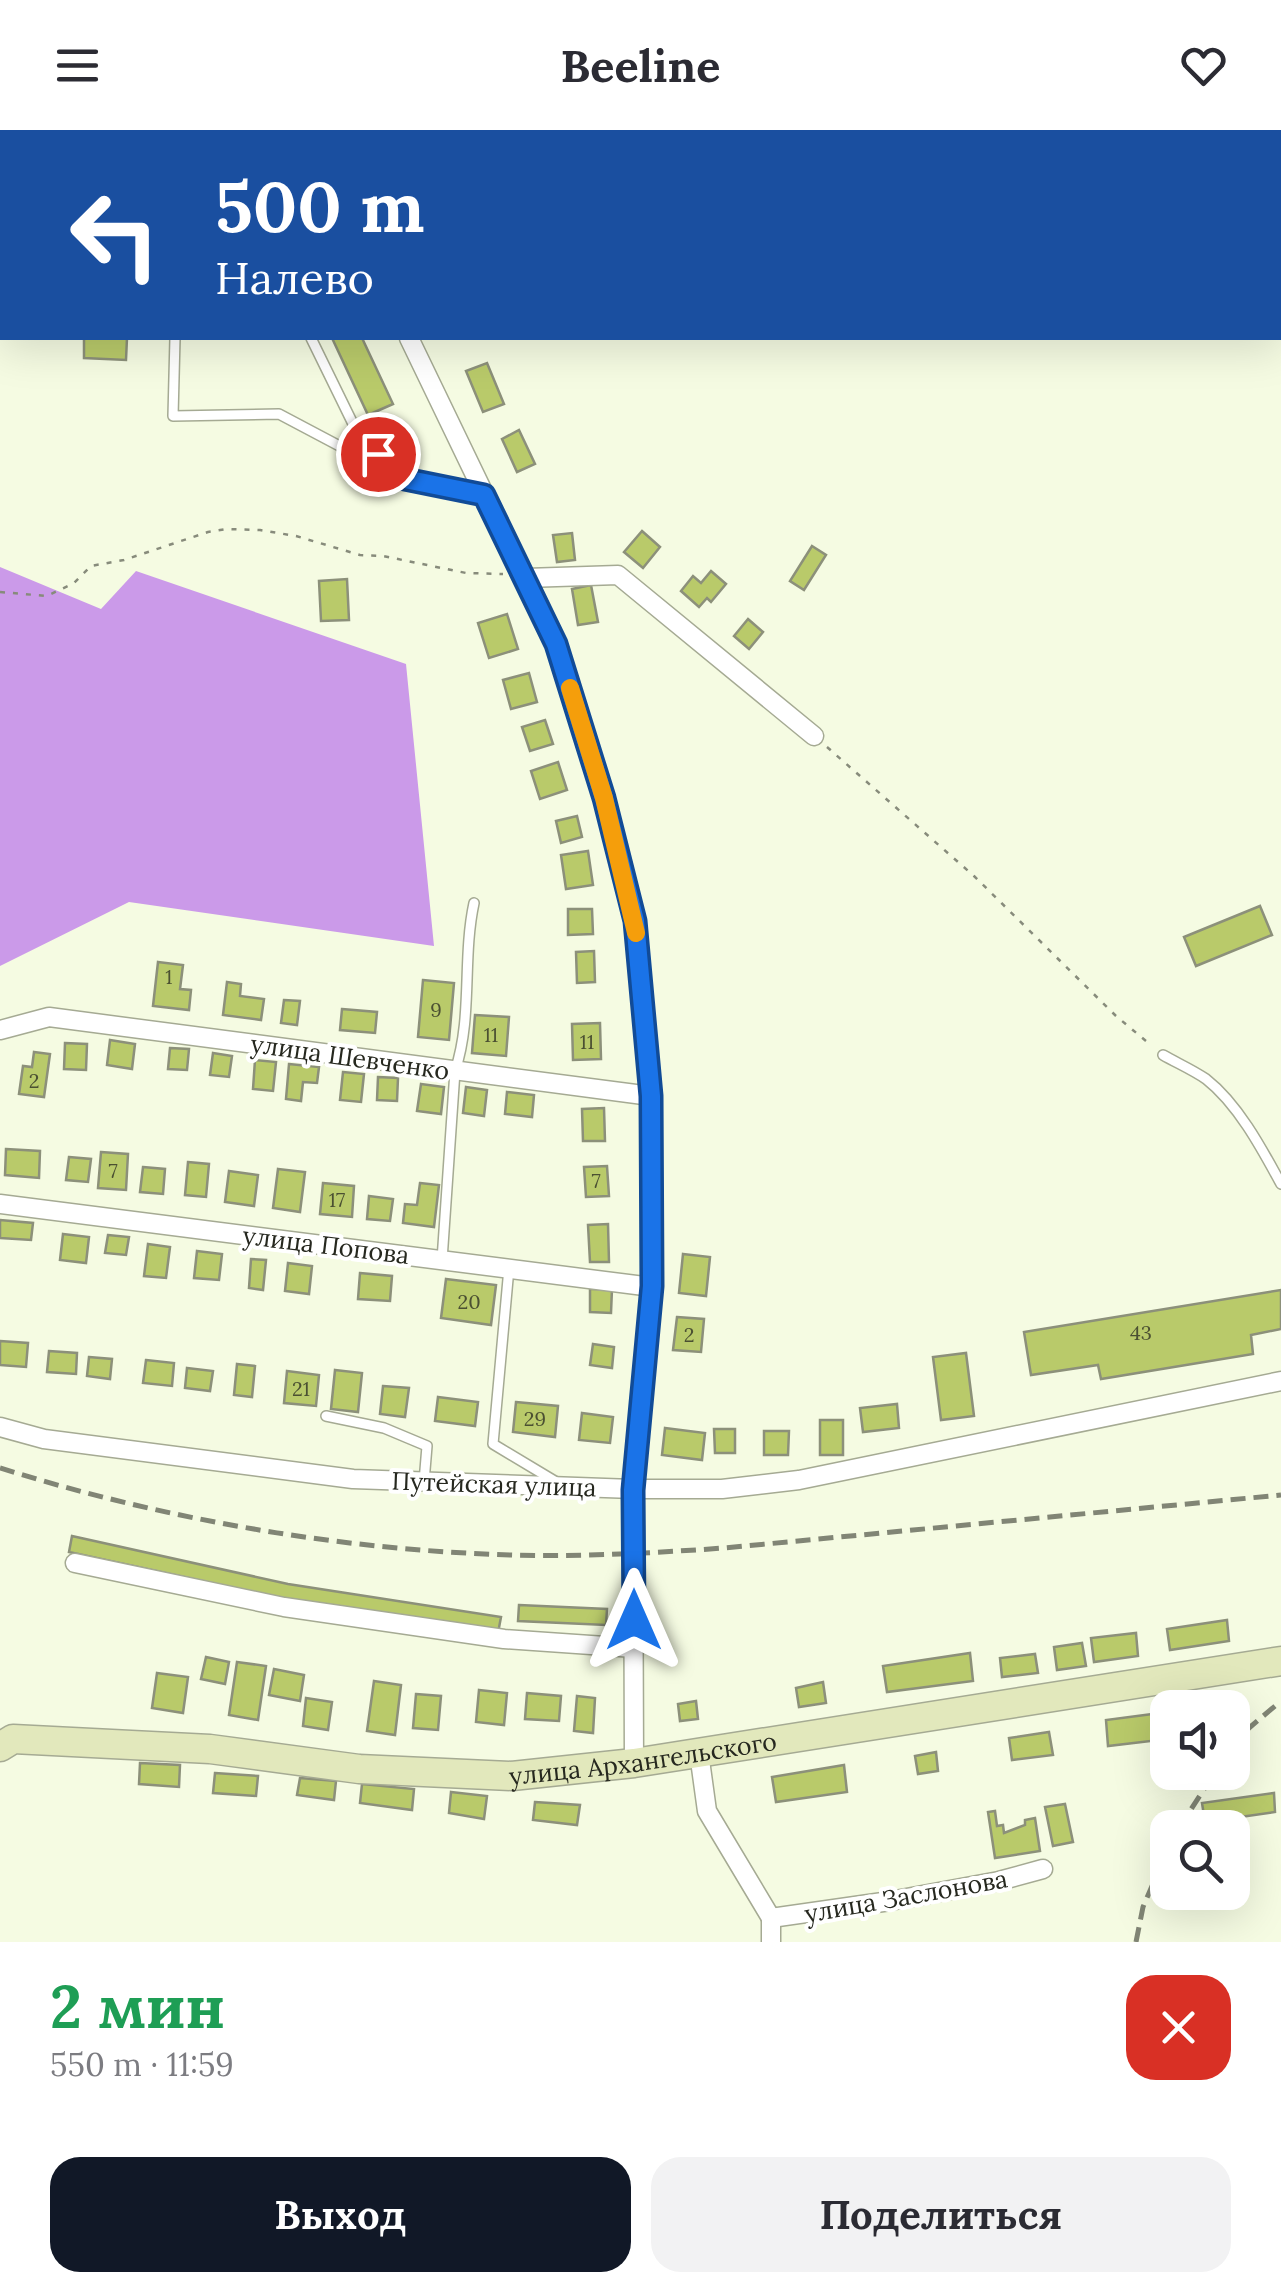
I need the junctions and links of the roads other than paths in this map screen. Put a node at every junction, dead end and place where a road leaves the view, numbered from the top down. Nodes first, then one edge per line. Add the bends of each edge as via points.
1 (175, 340) edge
2 (312, 340) edge
3 (410, 340) edge
4 (400, 478) junction
5 (484, 495) junction
6 (526, 578) junction
7 (814, 736) road end
8 (474, 903) dead end
9 (0, 1030) edge
10 (1163, 1055) road end
11 (456, 1070) junction
12 (651, 1096) junction
13 (1281, 1184) edge
14 (0, 1204) edge
15 (442, 1260) junction
16 (510, 1268) junction
17 (652, 1286) junction
18 (1281, 1381) edge
19 (326, 1416) dead end
20 (0, 1427) edge
21 (424, 1482) junction
22 (564, 1487) junction
23 (633, 1490) junction
24 (75, 1563) dead end
25 (634, 1648) junction
26 (1281, 1661) edge
27 (0, 1747) edge
28 (699, 1753) junction
29 (634, 1763) junction
30 (1043, 1869) dead end
31 (771, 1918) junction
32 (771, 1942) edge

1 - 4 lane via 173,416 279,414
2 - 4 lane via 356,430
3 - 5 street
4 - 5 lane
5 - 6 street
6 - 7 street via 618,575
6 - 12 street via 561,661 635,921
8 - 11 lane via 465,1042
9 - 11 street, улица Шевченко via 49,1017
10 - 13 lane via 1206,1079
11 - 12 street, улица Шевченко
11 - 15 lane
12 - 17 street
14 - 15 street, улица Попова
15 - 16 street, улица Попова
16 - 17 street, улица Попова
16 - 22 lane via 493,1444
17 - 23 street
18 - 23 street, Путейская улица via 799,1480
19 - 21 lane via 384,1428 427,1446
20 - 21 street, Путейская улица via 44,1439 353,1480
21 - 22 street, Путейская улица
22 - 23 street, Путейская улица
23 - 25 street
24 - 25 street via 284,1607 504,1639
25 - 29 street
26 - 28 street, улица Архангельского
27 - 29 street, улица Архангельского via 13,1739 210,1749 458,1775
28 - 29 street, улица Архангельского
28 - 31 street, улица Заслонова via 707,1811
30 - 31 street, улица Заслонова
31 - 32 street

